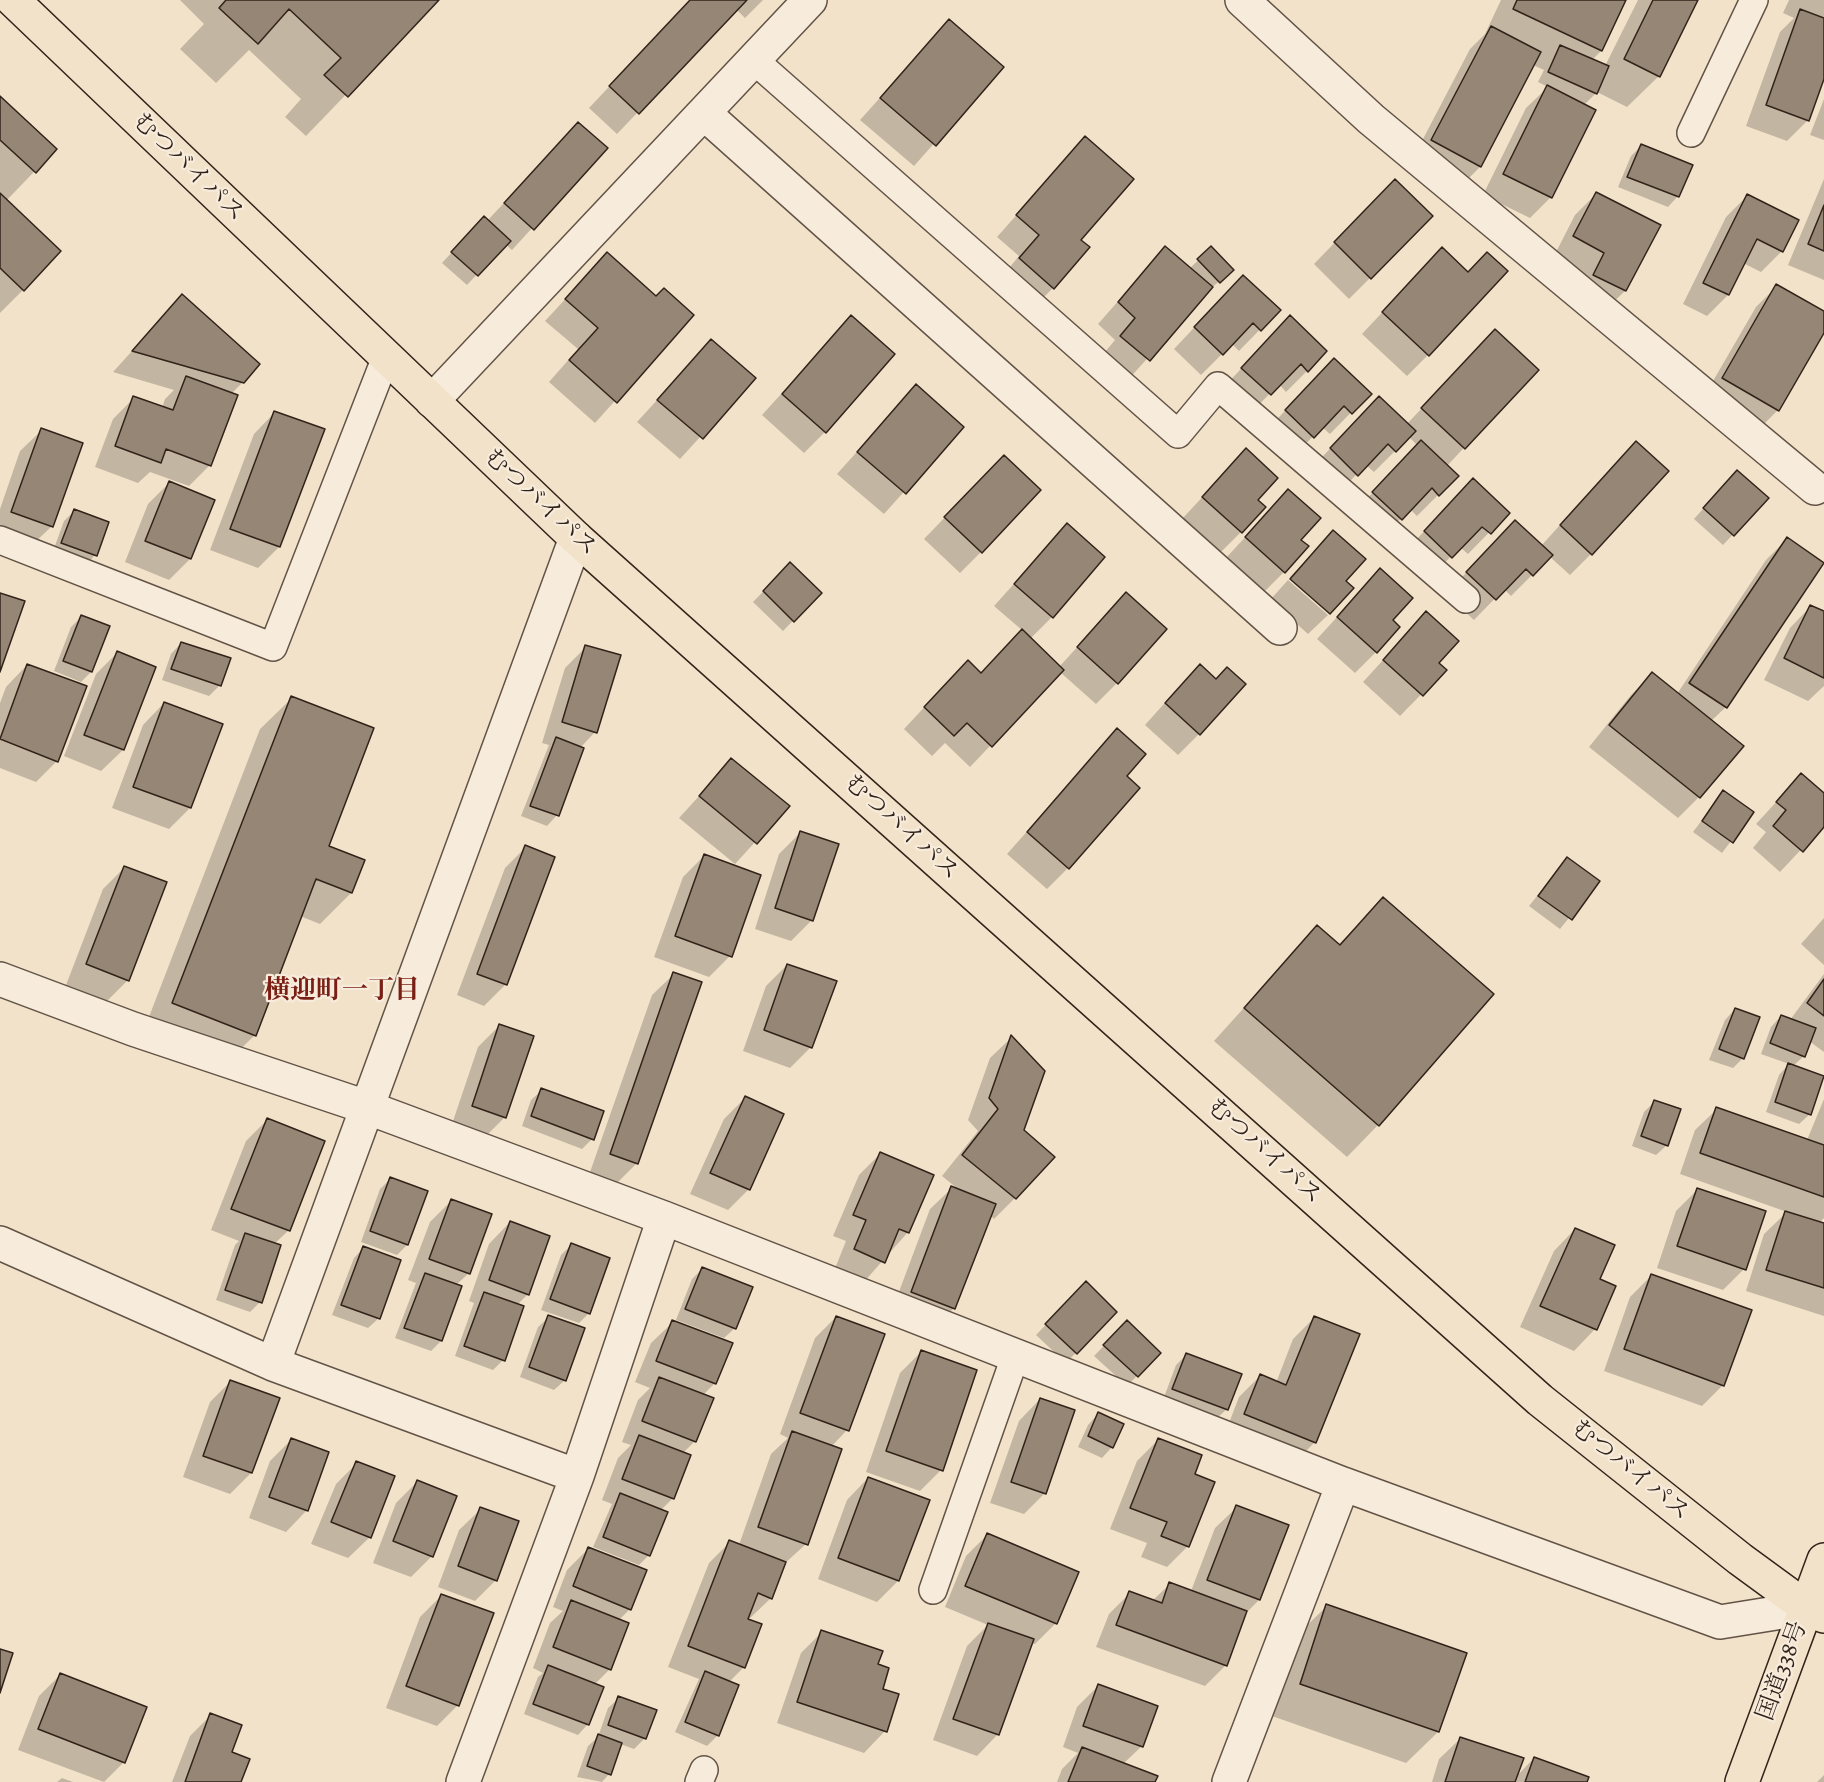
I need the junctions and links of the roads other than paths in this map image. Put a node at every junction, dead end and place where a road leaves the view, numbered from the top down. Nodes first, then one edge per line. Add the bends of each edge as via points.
1 (13, 0) edge
2 (810, 0) edge
3 (1242, 0) edge
4 (1754, 0) edge
5 (755, 61) junction
6 (705, 114) junction
7 (1691, 133) dead end
8 (386, 357) junction
9 (432, 401) junction
10 (1815, 488) dead end
11 (576, 538) junction
12 (0, 540) edge
13 (1466, 599) dead end
14 (1280, 628) dead end
15 (0, 979) edge
16 (366, 1107) junction
17 (664, 1218) junction
18 (0, 1243) edge
19 (1015, 1357) junction
20 (273, 1364) junction
21 (577, 1476) junction
22 (1343, 1484) junction
23 (1824, 1560) edge
24 (933, 1590) dead end
25 (1815, 1612) edge
26 (463, 1782) edge
27 (1229, 1782) edge
28 (1742, 1782) edge

1 - 8 highway, むつバイパス
2 - 5 street
3 - 10 street via 1371,119
4 - 7 lane
5 - 6 street
5 - 13 lane via 1178,434 1218,386
6 - 9 street
6 - 14 street
8 - 9 highway, むつバイパス
8 - 12 lane via 273,647
9 - 11 highway, むつバイパス
11 - 16 street
11 - 25 highway, むつバイパス via 1540,1400 1740,1559
15 - 16 street via 133,1029
16 - 17 street
16 - 20 street
17 - 19 street
17 - 21 street
18 - 20 street
19 - 22 street
19 - 24 lane
20 - 21 street
21 - 26 street
22 - 25 street via 1720,1622
22 - 27 street
23 - 25 highway, 国道338号
25 - 28 highway, 国道338号

